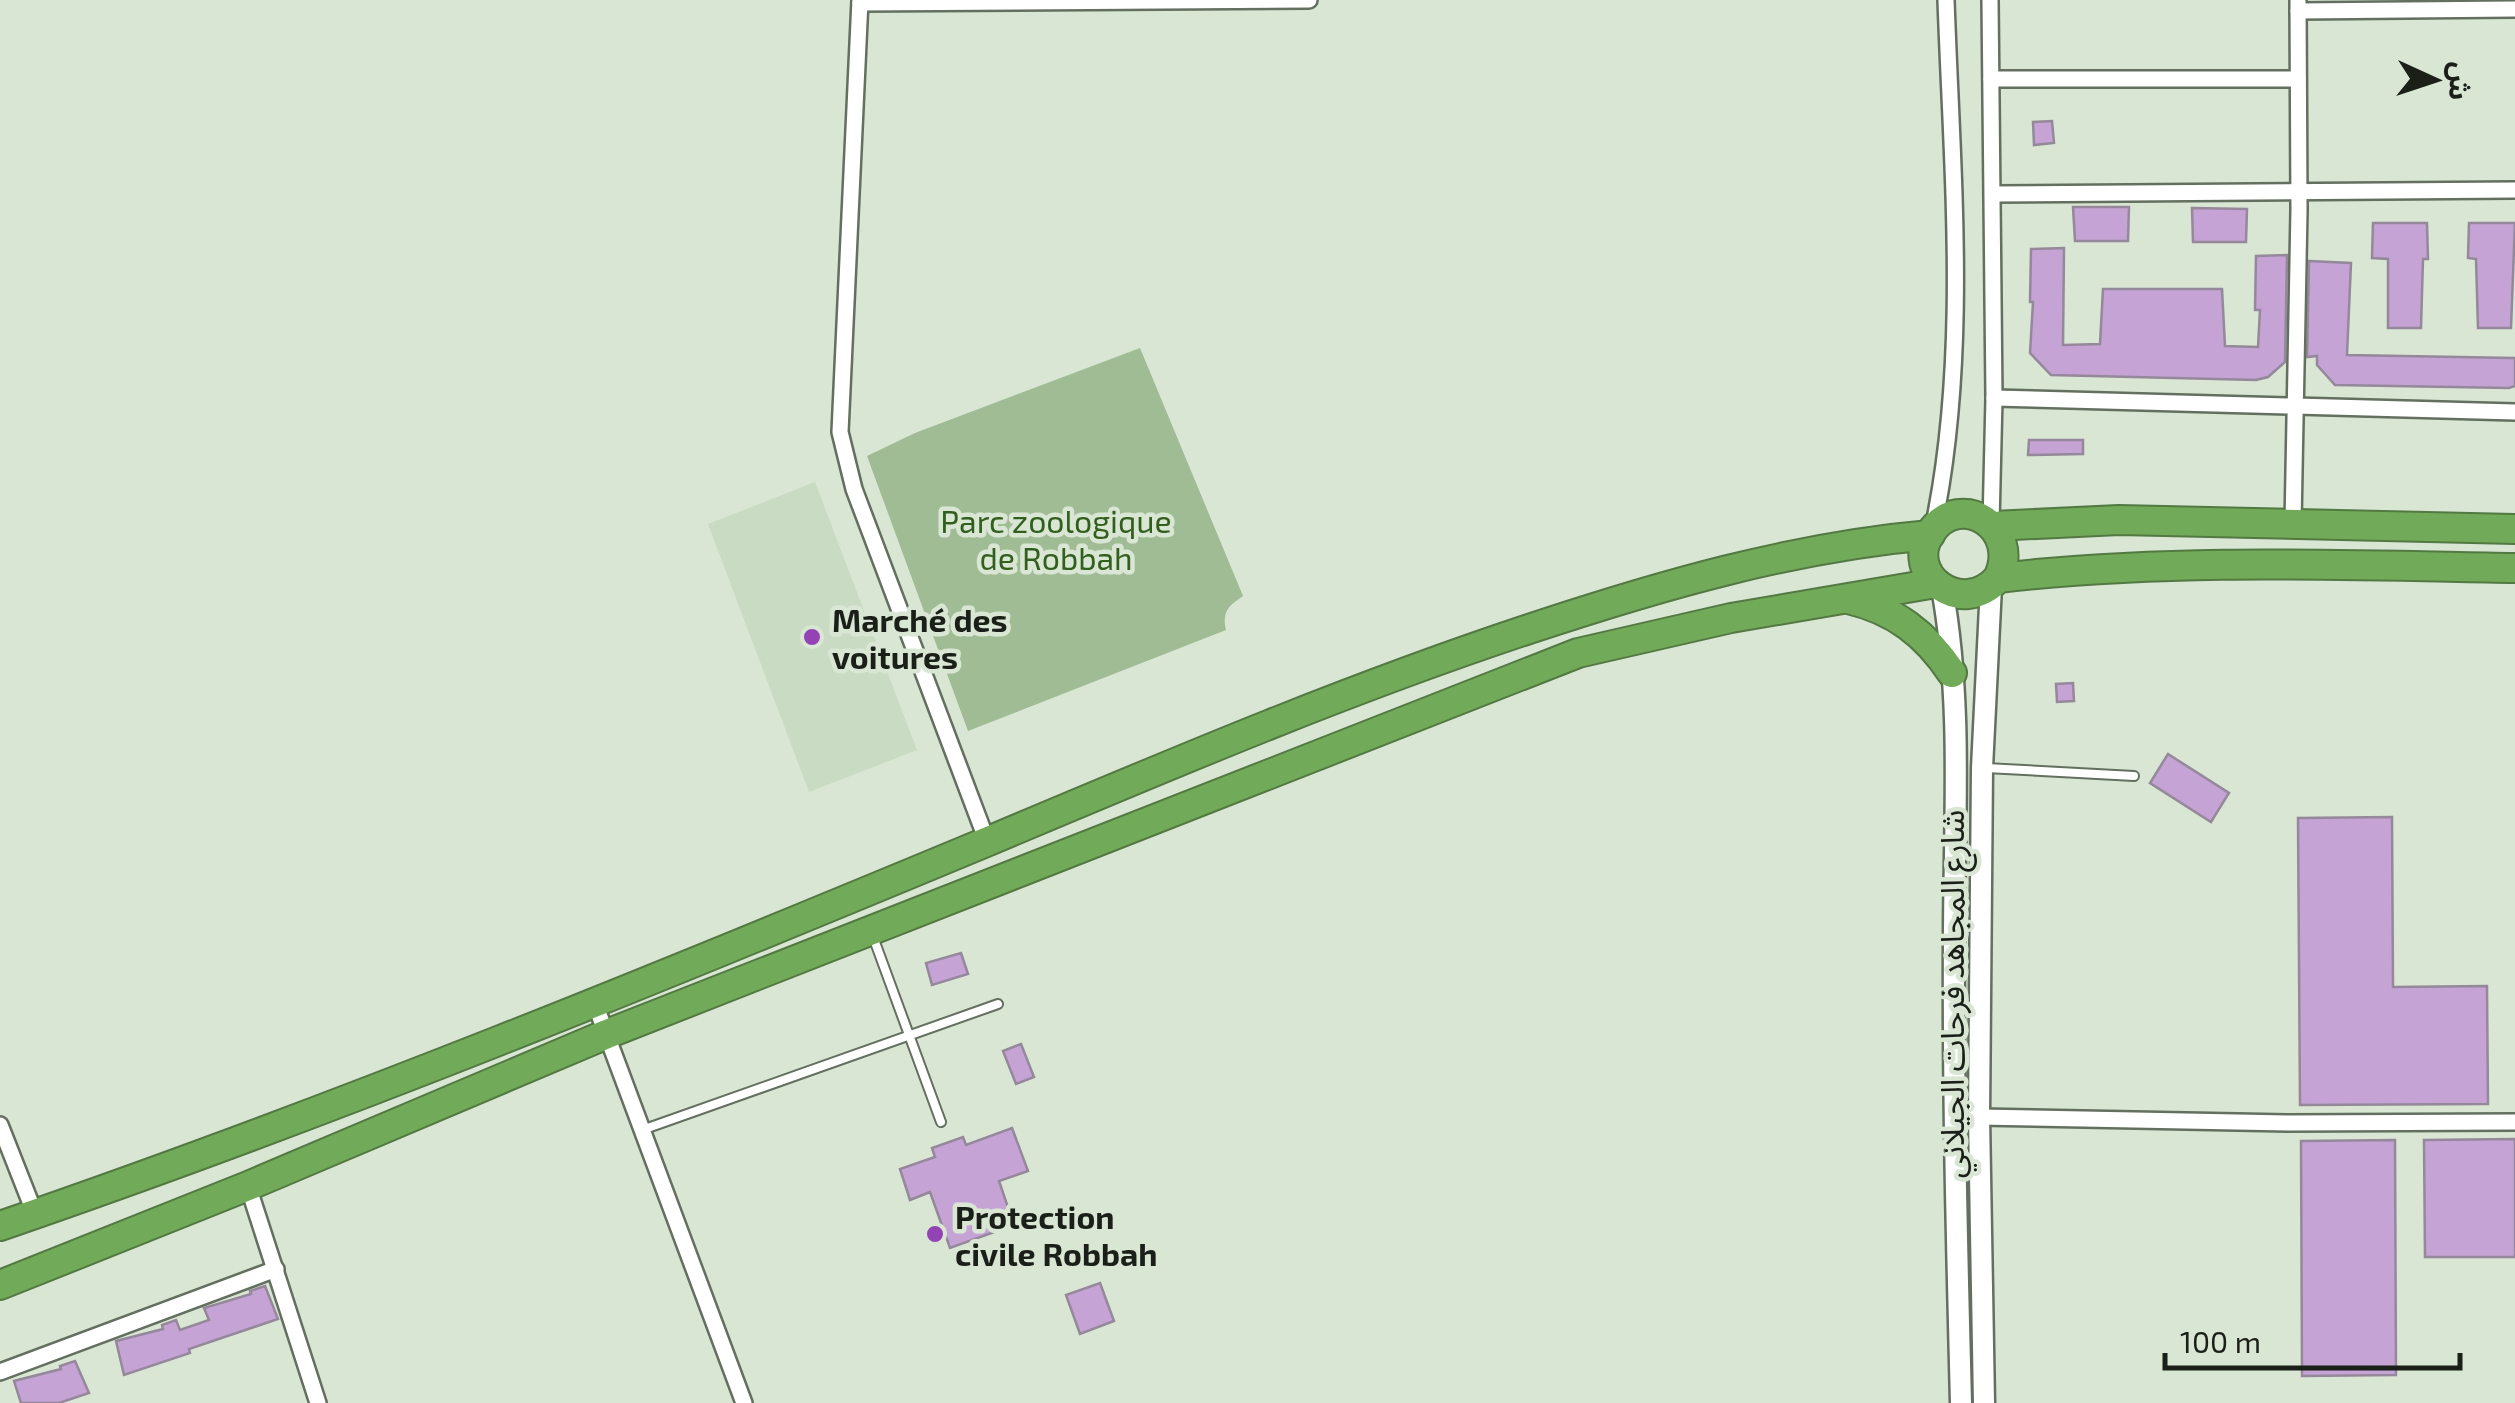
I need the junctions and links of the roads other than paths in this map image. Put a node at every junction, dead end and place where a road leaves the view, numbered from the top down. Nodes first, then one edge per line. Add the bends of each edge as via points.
1 (1201, 0) edge
2 (1310, 0) edge
3 (1946, 0) edge
4 (1990, 0) edge
5 (860, 2) edge
6 (2298, 6) edge
7 (2515, 9) edge
8 (2298, 78) junction
9 (1991, 80) junction
10 (2515, 190) edge
11 (2299, 191) junction
12 (1993, 194) junction
13 (1994, 398) junction
14 (2295, 405) junction
15 (2515, 412) edge
16 (2293, 524) junction
17 (1992, 525) junction
18 (2515, 530) edge
19 (1931, 532) junction
20 (2515, 568) edge
21 (1994, 582) junction
22 (1939, 586) junction
23 (1842, 598) junction
24 (1952, 673) junction
25 (1982, 768) junction
26 (2134, 776) dead end
27 (986, 842) junction
28 (871, 930) junction
29 (594, 1001) junction
30 (998, 1004) dead end
31 (607, 1034) junction
32 (910, 1036) junction
33 (1979, 1116) junction
34 (941, 1122) dead end
35 (2515, 1122) edge
36 (642, 1130) junction
37 (2, 1135) edge
38 (248, 1186) junction
39 (35, 1214) junction
40 (0, 1226) edge
41 (276, 1269) junction
42 (0, 1284) edge
43 (0, 1372) edge
44 (318, 1403) edge
45 (744, 1403) edge
46 (1960, 1403) edge
47 (1984, 1403) edge

1 - 2 street
1 - 5 street
3 - 19 street via 1953,380 1948,450
4 - 9 street
5 - 27 street via 840,432 854,489
6 - 7 street
6 - 8 street
8 - 9 street
8 - 11 street
9 - 12 street
10 - 11 street
11 - 12 street
11 - 14 street
12 - 13 street
13 - 14 street
13 - 17 street
14 - 15 street
14 - 16 street
16 - 17 highway
16 - 18 highway
17 - 19 highway via 1960,514
17 - 21 highway via 2005,556
19 - 22 highway via 1924,555
19 - 27 highway via 1637,593 1344,694
20 - 21 highway via 2129,566
21 - 22 highway via 1961,595
21 - 25 street, شارع المجاهد فرحات الجيلاني
22 - 23 highway
22 - 24 street, شارع المجاهد فرحات الجيلاني
23 - 24 highway via 1906,623
23 - 28 highway via 1578,654
24 - 46 street, شارع المجاهد فرحات الجيلاني
25 - 26 lane
25 - 33 street, شارع المجاهد فرحات الجيلاني
27 - 29 highway
28 - 31 highway
28 - 32 lane
29 - 31 street
29 - 39 highway
30 - 32 lane
31 - 36 street
31 - 38 highway
32 - 34 lane
32 - 36 lane
33 - 35 street
33 - 47 street, شارع المجاهد فرحات الجيلاني
36 - 45 street
37 - 39 street
38 - 41 street
38 - 42 highway
39 - 40 highway
41 - 43 street
41 - 44 street

